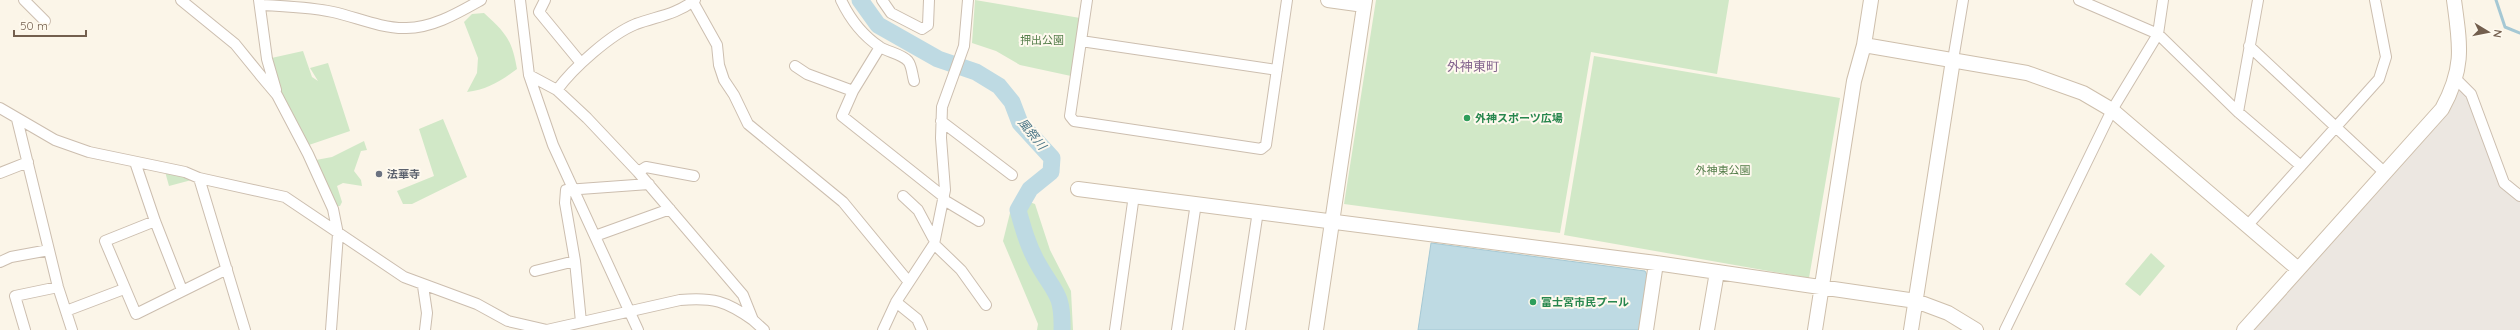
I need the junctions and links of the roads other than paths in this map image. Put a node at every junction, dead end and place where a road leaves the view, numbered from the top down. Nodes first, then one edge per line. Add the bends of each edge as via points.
1 (24, 0) edge
2 (181, 0) edge
3 (481, 0) edge
4 (520, 0) edge
5 (545, 0) edge
6 (841, 0) edge
7 (882, 0) edge
8 (929, 0) edge
9 (968, 0) edge
10 (1087, 0) edge
11 (1287, 0) edge
12 (1328, 0) edge
13 (1871, 0) edge
14 (1963, 0) edge
15 (2079, 0) edge
16 (2163, 0) edge
17 (2258, 0) edge
18 (2375, 0) edge
19 (2454, 0) edge
20 (694, 1) edge
21 (260, 2) edge
22 (1364, 3) edge
23 (45, 21) dead end
24 (2158, 34) junction
25 (1081, 41) junction
26 (1864, 44) junction
27 (880, 46) junction
28 (2250, 46) junction
29 (1953, 60) junction
30 (581, 63) junction
31 (795, 66) dead end
32 (1277, 70) junction
33 (529, 76) junction
34 (2456, 79) junction
35 (914, 81) dead end
36 (557, 90) junction
37 (853, 92) junction
38 (277, 95) junction
39 (0, 108) edge
40 (2112, 110) junction
41 (2238, 112) junction
42 (18, 119) junction
43 (941, 121) junction
44 (2336, 127) junction
45 (28, 162) junction
46 (135, 162) junction
47 (2301, 166) junction
48 (638, 172) junction
49 (0, 173) edge
50 (2385, 173) junction
51 (1012, 175) dead end
52 (694, 176) dead end
53 (199, 178) junction
54 (649, 184) junction
55 (574, 189) junction
56 (1078, 189) dead end
57 (1134, 195) junction
58 (903, 196) dead end
59 (2520, 196) edge
60 (944, 199) junction
61 (1196, 203) junction
62 (670, 208) junction
63 (1258, 210) junction
64 (1332, 220) junction
65 (154, 221) junction
66 (979, 221) dead end
67 (2247, 226) junction
68 (338, 234) junction
69 (595, 236) junction
70 (933, 241) junction
71 (49, 250) junction
72 (575, 260) junction
73 (0, 262) edge
74 (1656, 263) junction
75 (227, 269) junction
76 (2298, 270) junction
77 (535, 271) dead end
78 (1717, 272) junction
79 (908, 281) junction
80 (423, 286) junction
81 (58, 287) junction
82 (1822, 287) junction
83 (124, 289) junction
84 (182, 290) junction
85 (1916, 301) junction
86 (896, 302) junction
87 (986, 305) dead end
88 (66, 311) junction
89 (629, 311) junction
90 (753, 320) junction
91 (581, 322) junction
92 (25, 330) edge
93 (72, 330) edge
94 (245, 330) edge
95 (331, 330) edge
96 (425, 330) edge
97 (638, 330) edge
98 (764, 330) edge
99 (883, 330) edge
100 (922, 330) edge
101 (1115, 330) edge
102 (1177, 330) edge
103 (1240, 330) edge
104 (1316, 330) edge
105 (1646, 330) edge
106 (1707, 330) edge
107 (1815, 330) edge
108 (1911, 330) edge
109 (1976, 330) edge
110 (2005, 330) edge
111 (2244, 330) edge

1 - 23 street
2 - 38 street via 235,44
3 - 21 street via 458,13 404,28 377,24 333,12
4 - 33 street
5 - 30 street via 539,12
6 - 27 street via 862,32
7 - 8 street via 891,13 922,29 928,25
9 - 43 street via 964,46 942,107
10 - 25 street
11 - 32 street
12 - 22 street
13 - 26 street
14 - 29 street
15 - 24 street
16 - 24 street
17 - 28 street
18 - 44 street via 2386,57 2379,79
19 - 34 street via 2460,53
20 - 30 street via 682,10 626,29
20 - 79 street via 717,45 724,80 748,124 843,202
21 - 38 street via 267,59
22 - 64 street
24 - 40 street
24 - 41 street
25 - 32 street
25 - 32 street via 1070,116 1074,121 1253,148 1261,149 1266,145
26 - 29 street
26 - 82 street via 1854,81
27 - 35 street via 907,59
27 - 37 street
28 - 41 street
28 - 44 street
29 - 40 street via 2027,73 2083,93
29 - 85 street
30 - 36 street
31 - 37 street via 807,74
33 - 36 street
33 - 55 street via 553,145
34 - 50 street via 2442,109
34 - 59 street via 2471,94 2504,183
36 - 48 street
37 - 60 street via 842,116
38 - 68 street via 333,209
39 - 42 street
40 - 67 street
40 - 110 street
41 - 47 street
42 - 45 street
42 - 46 street via 55,140 82,150
43 - 51 street
43 - 60 street
44 - 47 street
44 - 50 street
45 - 49 street
45 - 71 street
46 - 53 street via 185,172
46 - 65 street
47 - 67 street
48 - 52 street via 646,167
48 - 54 street
50 - 76 street
53 - 68 street via 285,197
53 - 75 street
54 - 55 street
54 - 62 street
55 - 69 street
55 - 72 street via 566,190 565,203
56 - 57 street
57 - 61 street
57 - 101 street
58 - 70 street via 918,210
60 - 66 street
60 - 70 street
61 - 63 street
61 - 102 street
62 - 69 street
62 - 90 street via 743,295
63 - 64 street
63 - 103 street
64 - 74 street
64 - 104 street
65 - 83 street via 105,241
65 - 84 street
67 - 76 street
68 - 80 street via 404,277
68 - 95 street
69 - 89 street
70 - 79 street
70 - 87 street via 961,270
71 - 73 street via 11,257
71 - 81 street
72 - 77 street
72 - 91 street
74 - 78 street
74 - 105 street
75 - 84 street
75 - 94 street
76 - 111 street
78 - 82 street
78 - 106 street
79 - 86 street
80 - 91 street via 445,291 508,321 547,330
80 - 96 street
81 - 88 street
81 - 92 street via 15,296
82 - 85 street
82 - 107 street
83 - 84 street via 136,314
83 - 88 street
85 - 108 street
85 - 109 street via 1948,313
86 - 99 street
86 - 100 street via 917,319
88 - 93 street
89 - 90 street via 702,298 731,305
89 - 91 street
89 - 97 street
90 - 98 street

